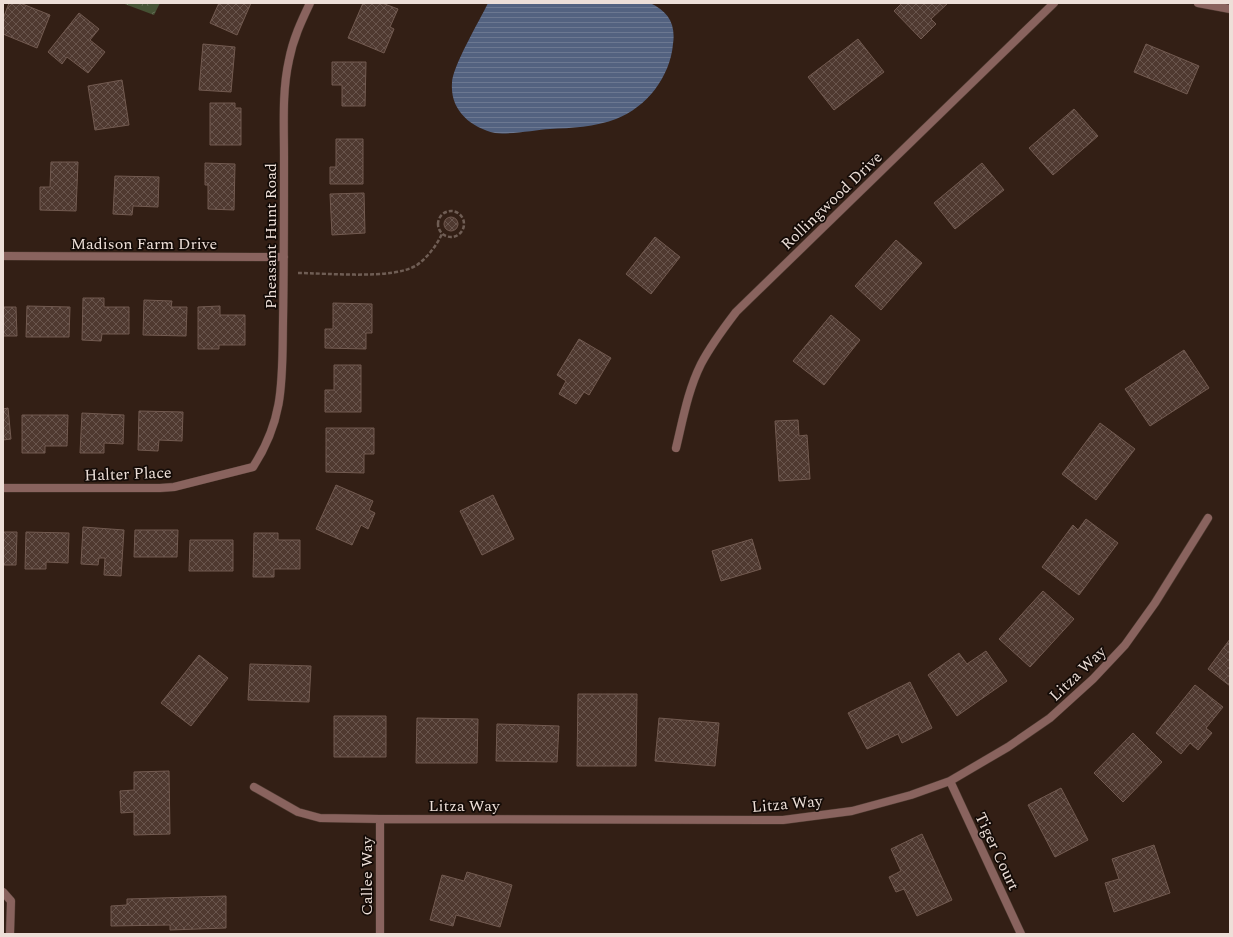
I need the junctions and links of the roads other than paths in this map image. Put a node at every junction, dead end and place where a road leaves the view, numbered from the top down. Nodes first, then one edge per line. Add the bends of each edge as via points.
1 (310, 3) edge
2 (1054, 3) edge
3 (1198, 3) edge
4 (1230, 9) edge
5 (3, 256) edge
6 (284, 257) junction
7 (676, 448) dead end
8 (253, 467) joint
9 (3, 488) edge
10 (1208, 518) dead end
11 (950, 781) junction
12 (254, 787) dead end
13 (380, 819) junction
14 (3, 892) edge
15 (10, 934) edge
16 (380, 934) edge
17 (1021, 934) edge

1 - 6 street, Pheasant Hunt Road via 296,34 288,61 284,95
2 - 7 street, Rollingwood Drive via 736,312 715,340 701,365 688,398
3 - 4 street
5 - 6 street, Madison Farm Drive
6 - 8 street, Pheasant Hunt Road via 282,390 276,420 265,449
8 - 9 street, Halter Place via 160,488
10 - 11 street, Litza Way via 1155,603 1125,645 1093,679 1050,718 1008,747
11 - 13 street, Litza Way via 911,795 852,810 783,820
11 - 17 street, Tiger Court
12 - 13 street, Litza Way via 298,812 320,818
13 - 16 street, Callee Way
14 - 15 street via 11,901

